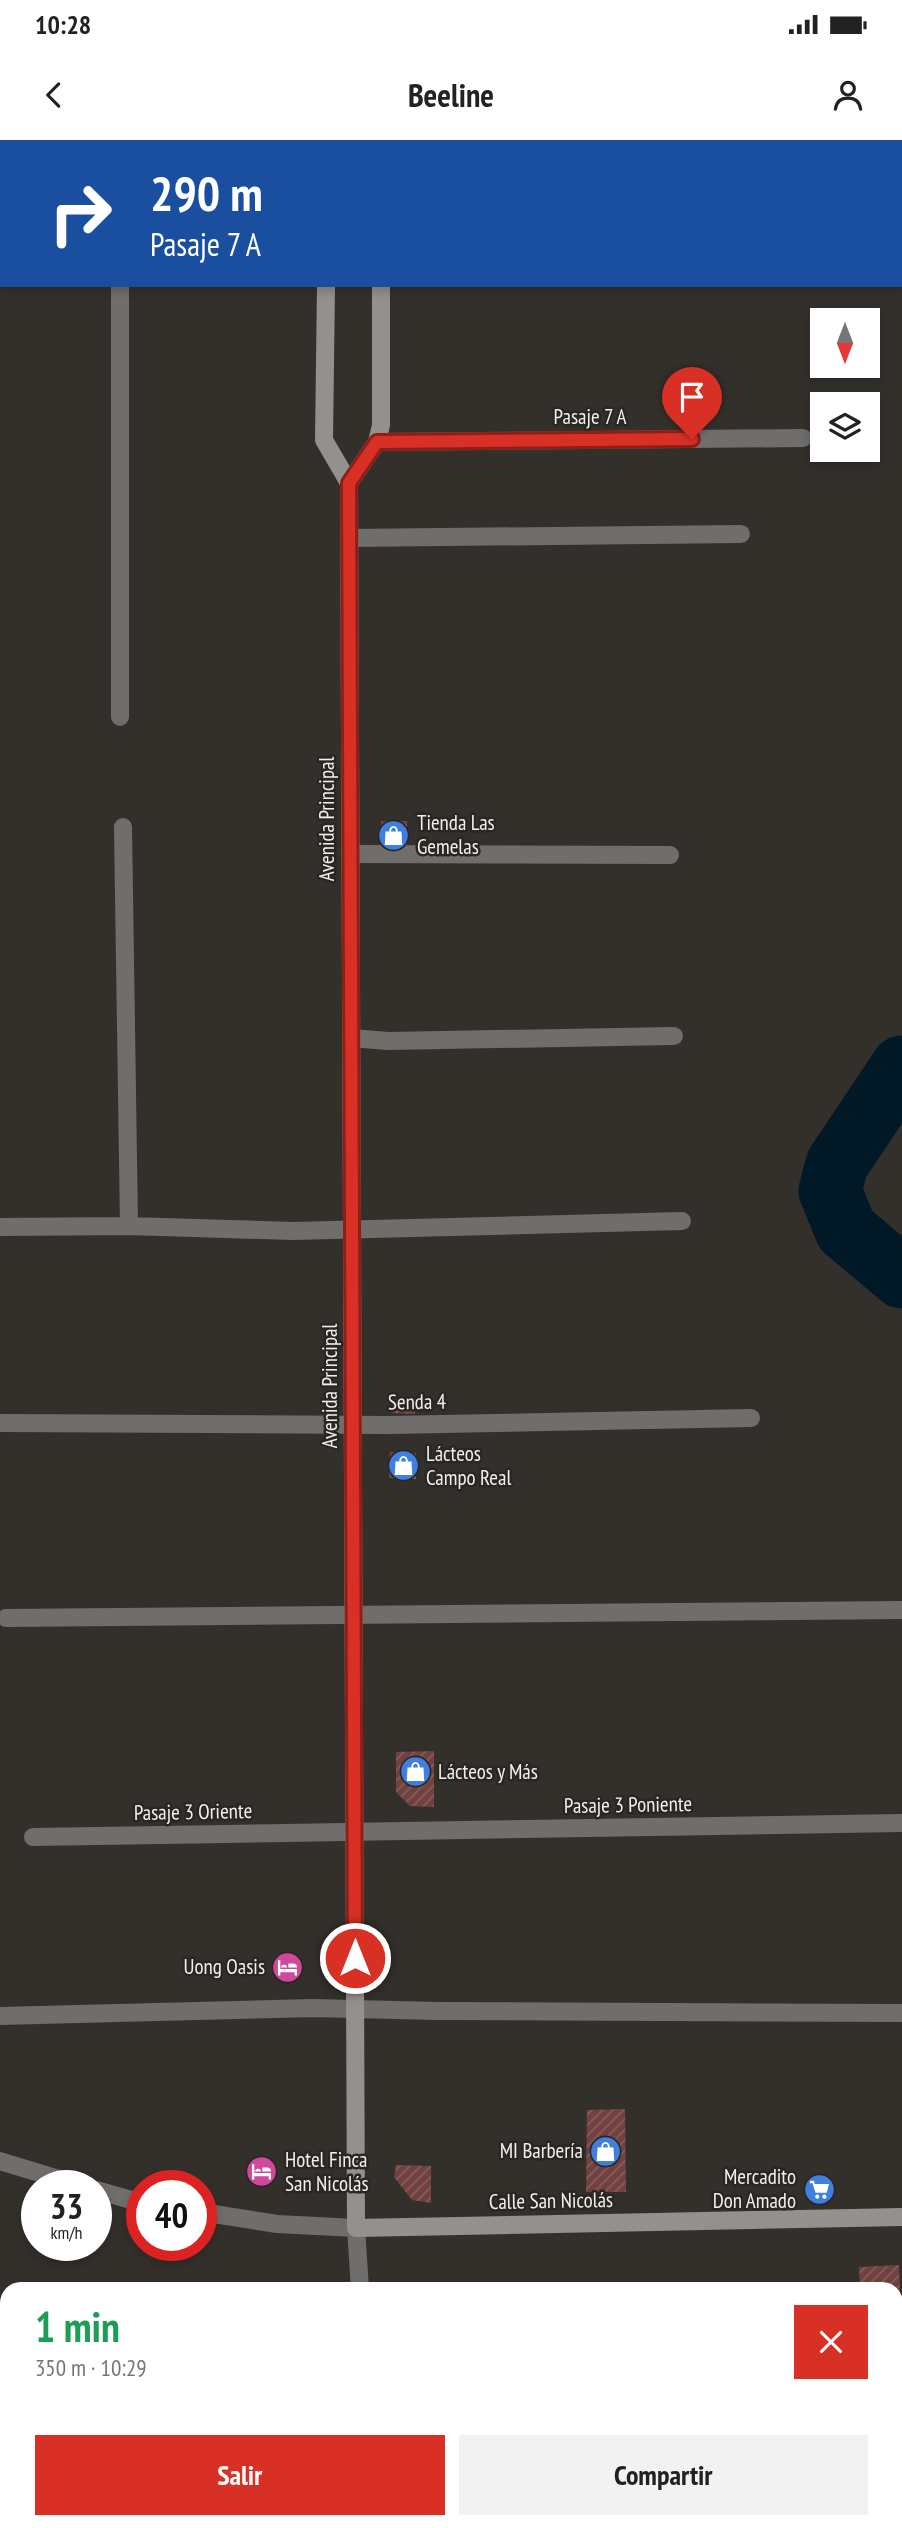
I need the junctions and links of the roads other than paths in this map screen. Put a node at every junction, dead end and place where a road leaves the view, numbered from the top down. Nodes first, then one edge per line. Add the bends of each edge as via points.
1 (121, 287) edge
2 (326, 287) edge
3 (381, 287) edge
4 (803, 439) dead end
5 (377, 442) junction
6 (349, 483) junction
7 (741, 534) dead end
8 (349, 538) junction
9 (120, 718) dead end
10 (123, 827) dead end
11 (350, 854) junction
12 (670, 855) dead end
13 (674, 1036) dead end
14 (351, 1038) junction
15 (682, 1221) dead end
16 (129, 1226) junction
17 (0, 1227) edge
18 (352, 1229) junction
19 (751, 1418) dead end
20 (0, 1423) edge
21 (352, 1425) junction
22 (902, 1610) edge
23 (354, 1615) junction
24 (6, 1618) dead end
25 (902, 1823) edge
26 (355, 1832) junction
27 (33, 1837) dead end
28 (355, 2008) junction
29 (902, 2013) edge
30 (0, 2016) edge
31 (0, 2161) edge
32 (30, 2170) edge
33 (217, 2215) edge
34 (902, 2217) edge
35 (356, 2228) junction
36 (360, 2282) edge

1 - 9 street
2 - 6 street via 324,440
3 - 5 street via 381,425
4 - 5 street, Pasaje 7 A
5 - 6 street
6 - 8 street, Avenida Principal
7 - 8 street
8 - 11 street, Avenida Principal
10 - 16 street
11 - 12 street
11 - 14 street, Avenida Principal
13 - 14 street
14 - 18 street, Avenida Principal
15 - 18 street
16 - 17 street
16 - 18 street
18 - 21 street, Avenida Principal
19 - 21 street, Senda 4
20 - 21 street, Senda 4
21 - 23 street, Avenida Principal
22 - 23 street
23 - 24 street
23 - 26 street, Avenida Principal
25 - 26 street, Pasaje 3 Poniente
26 - 27 street, Pasaje 3 Oriente
26 - 28 street, Avenida Principal
28 - 29 street
28 - 30 street
28 - 35 street, Avenida Principal
31 - 32 street
33 - 35 street, Calle San Nicolás via 277,2224
34 - 35 street, Calle San Nicolás
35 - 36 street, Avenida Principal

